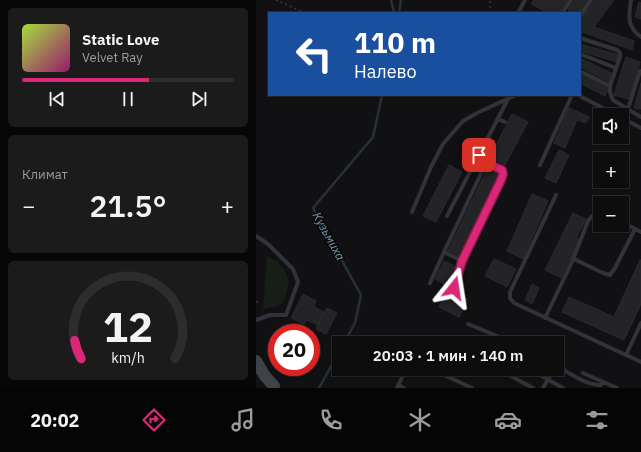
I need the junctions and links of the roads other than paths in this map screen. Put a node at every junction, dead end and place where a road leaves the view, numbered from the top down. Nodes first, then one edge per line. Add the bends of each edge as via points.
1 (525, 0) edge
2 (571, 0) edge
3 (591, 0) edge
4 (632, 0) edge
5 (519, 12) edge
6 (563, 12) edge
7 (581, 15) edge
8 (641, 37) edge
9 (581, 38) edge
10 (581, 54) edge
11 (616, 68) junction
12 (640, 71) edge
13 (581, 72) edge
14 (610, 86) junction
15 (572, 96) edge
16 (580, 96) edge
17 (508, 97) edge
18 (603, 108) edge
19 (626, 108) edge
20 (628, 108) edge
21 (629, 110) edge
22 (641, 117) edge
23 (498, 118) junction
24 (505, 122) dead end
25 (629, 122) edge
26 (641, 128) edge
27 (479, 155) junction
28 (486, 163) junction
29 (540, 165) dead end
30 (556, 195) dead end
31 (412, 212) dead end
32 (447, 216) dead end
33 (593, 216) edge
34 (629, 226) edge
35 (635, 229) junction
36 (641, 232) edge
37 (256, 236) edge
38 (444, 252) junction
39 (574, 259) junction
40 (462, 261) junction
41 (430, 283) dead end
42 (454, 288) dead end
43 (545, 318) junction
44 (256, 320) edge
45 (641, 323) edge
46 (468, 324) dead end
47 (497, 336) edge
48 (626, 355) junction
49 (256, 361) edge
50 (641, 362) edge
51 (564, 370) edge
52 (256, 372) edge
53 (583, 373) dead end
54 (403, 376) edge
55 (446, 376) edge
56 (512, 376) edge
57 (540, 376) edge
58 (550, 376) edge
59 (547, 380) junction
60 (603, 382) junction
61 (276, 387) edge
62 (398, 387) edge
63 (404, 388) edge
64 (472, 388) edge
65 (533, 388) edge
66 (543, 388) edge
67 (563, 388) edge
68 (617, 388) edge

1 - 5 lane
2 - 6 lane
3 - 7 lane
4 - 8 lane via 629,17 631,26
9 - 11 lane via 617,50 620,57
10 - 11 lane
11 - 14 lane
12 - 20 lane
13 - 14 lane
14 - 19 lane via 613,100
15 - 29 lane
16 - 18 lane
17 - 23 lane
17 - 31 lane via 463,122 443,144
21 - 22 lane
23 - 24 lane
23 - 27 lane
25 - 26 lane
27 - 28 lane
27 - 32 lane
28 - 38 lane
28 - 40 lane via 502,170 503,174
30 - 43 lane via 510,292 514,304
33 - 39 lane via 588,221
34 - 35 lane
35 - 36 lane
35 - 39 lane via 610,275
37 - 44 lane via 268,244 293,269 298,282 286,315 270,315
38 - 40 lane
38 - 41 lane
39 - 43 lane
40 - 42 lane
43 - 48 lane
45 - 48 lane
46 - 47 lane
48 - 50 lane
49 - 61 main road via 265,376
51 - 60 lane via 596,386
52 - 61 main road
53 - 60 lane
54 - 62 lane
55 - 64 lane
56 - 65 lane
57 - 59 lane
58 - 59 lane
59 - 66 lane
59 - 67 lane
60 - 68 lane
62 - 63 lane

